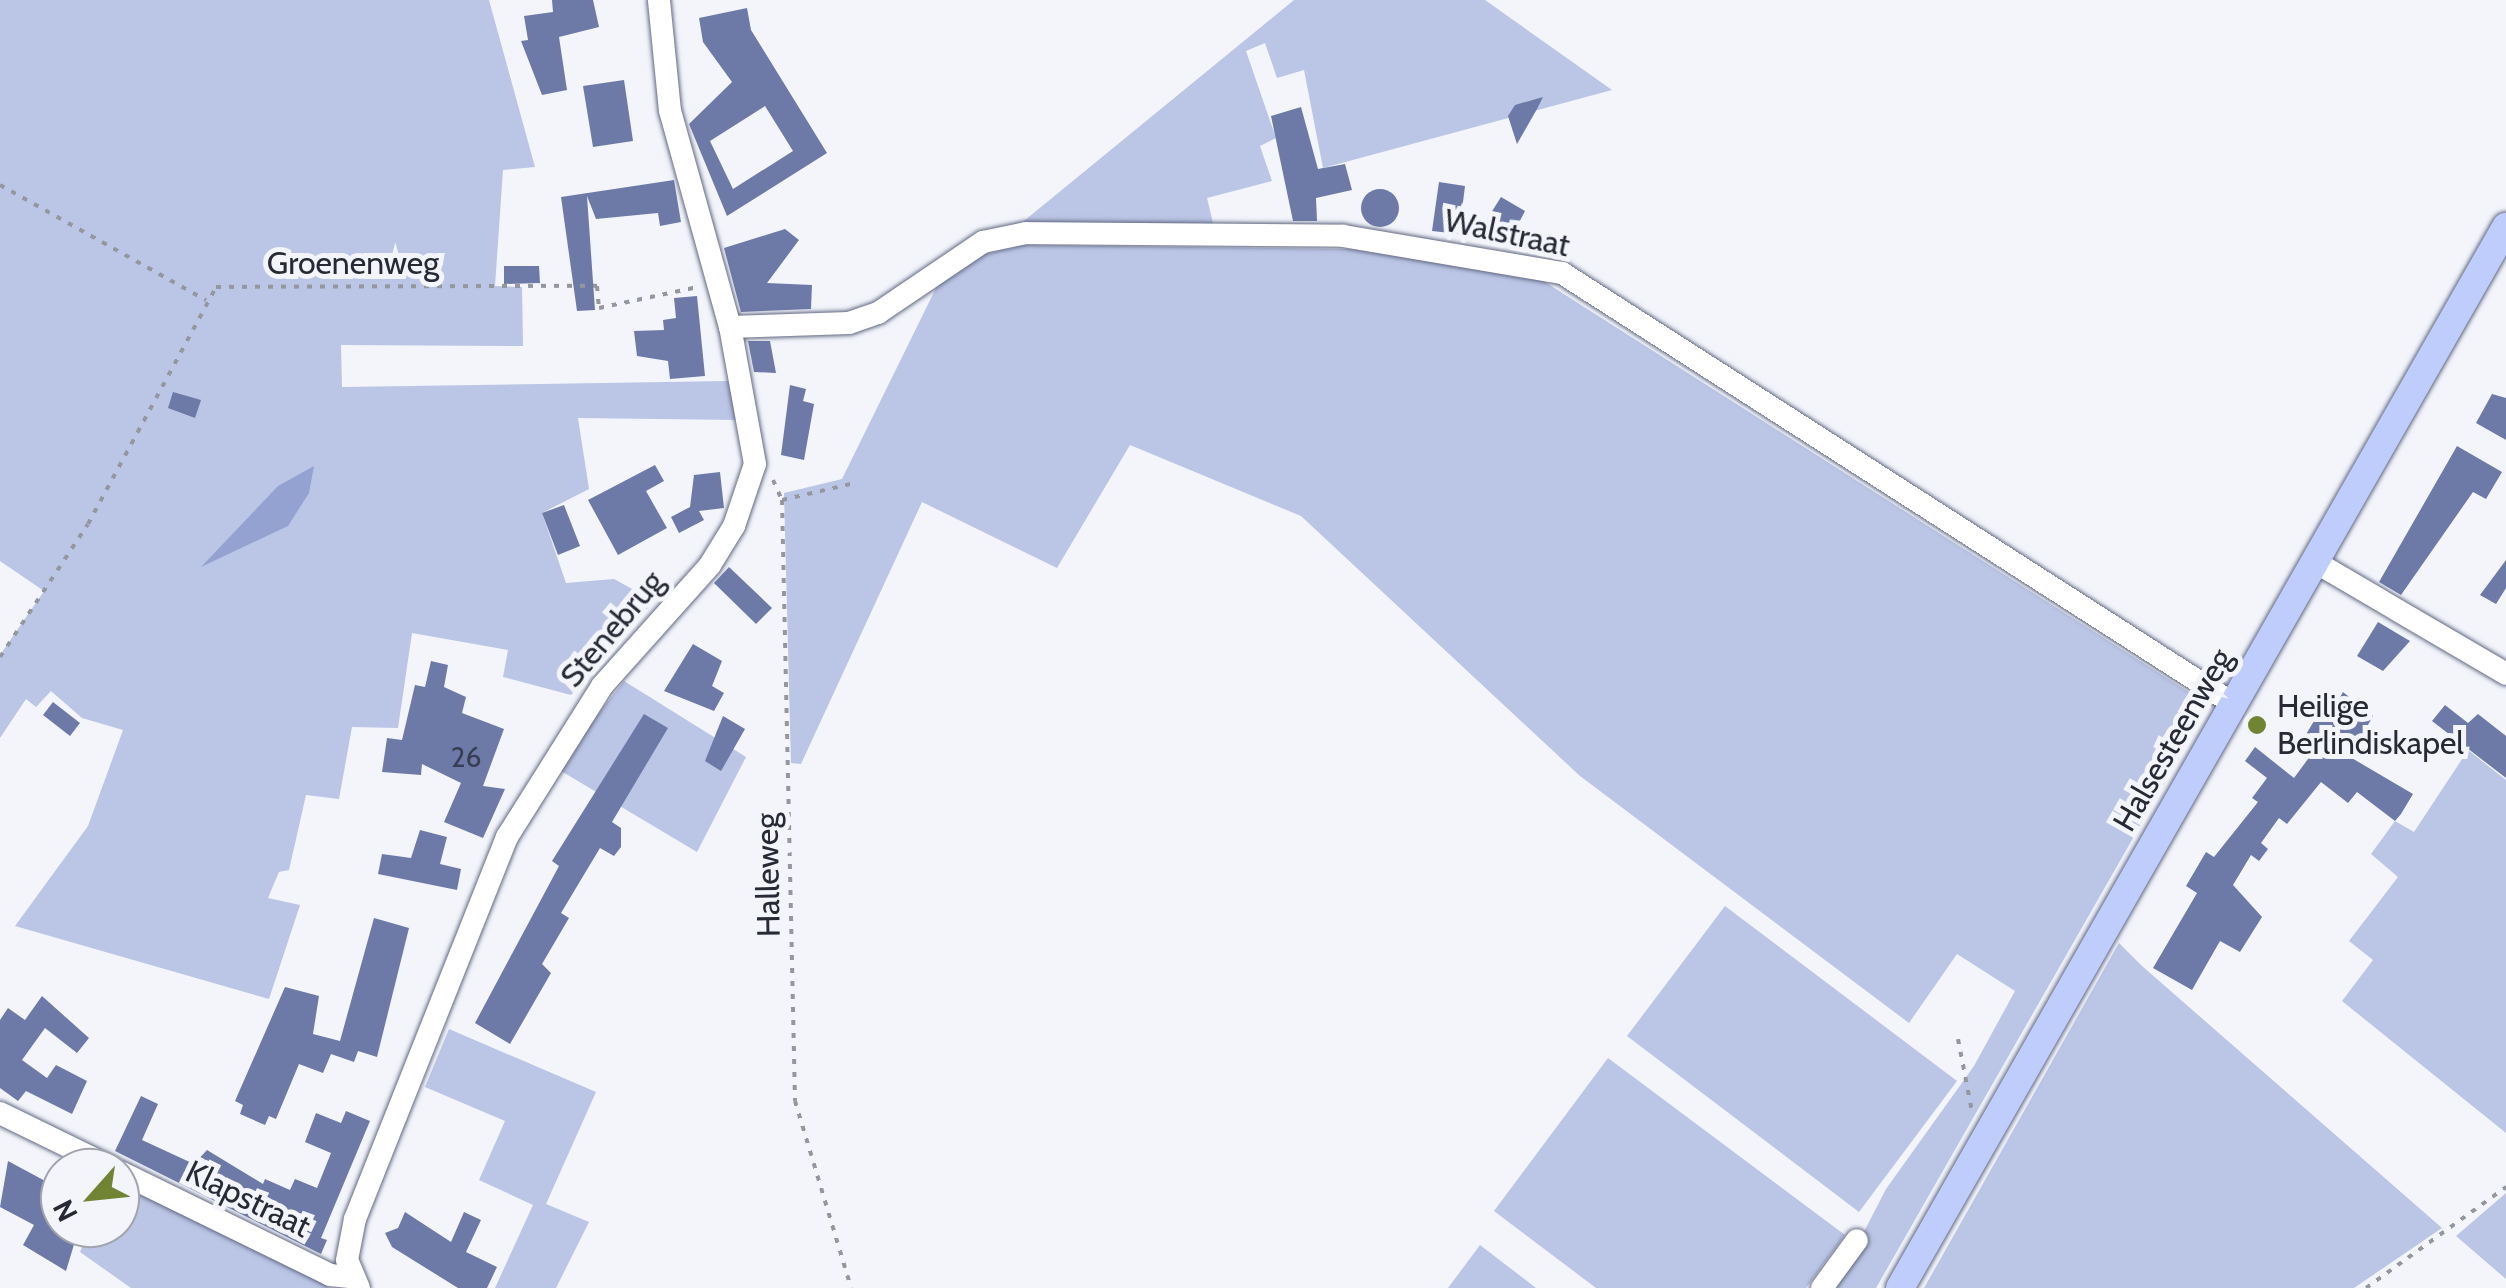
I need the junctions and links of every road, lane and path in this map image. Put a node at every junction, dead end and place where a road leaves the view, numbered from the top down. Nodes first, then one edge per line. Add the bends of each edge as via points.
1 (658, 0) edge
2 (0, 185) edge
3 (2505, 231) edge
4 (718, 284) junction
5 (206, 300) junction
6 (730, 327) junction
7 (754, 464) junction
8 (851, 484) dead end
9 (782, 500) junction
10 (2317, 562) junction
11 (0, 656) edge
12 (2506, 674) edge
13 (2232, 704) junction
14 (1958, 1039) dead end
15 (0, 1112) edge
16 (1991, 1128) junction
17 (73, 1148) edge
18 (140, 1182) edge
19 (2506, 1186) edge
20 (1858, 1240) dead end
21 (354, 1283) edge
22 (852, 1288) edge
23 (1822, 1288) edge
24 (1900, 1288) edge
25 (2366, 1288) edge

1 - 4 street, Stenebrug via 670,111
2 - 5 path
3 - 10 main road, Halsesteenweg
4 - 5 path, Groenenweg via 599,308 598,286 216,287
4 - 6 street, Stenebrug
5 - 11 path via 88,524
6 - 7 street, Stenebrug
6 - 13 street, Walstraat via 849,323 878,313 983,242 1026,233 1343,236 1562,272
7 - 9 path
7 - 21 street, Stenebrug via 734,526 710,565 602,686 507,837 355,1219
8 - 9 path
9 - 22 path, Halleweg via 795,1101
10 - 12 street
10 - 13 main road, Halsesteenweg
13 - 16 main road, Halsesteenweg
14 - 16 path via 1968,1107
15 - 17 street
16 - 24 main road, Halsesteenweg
18 - 21 street, Klapstraat
19 - 25 path
20 - 23 street

